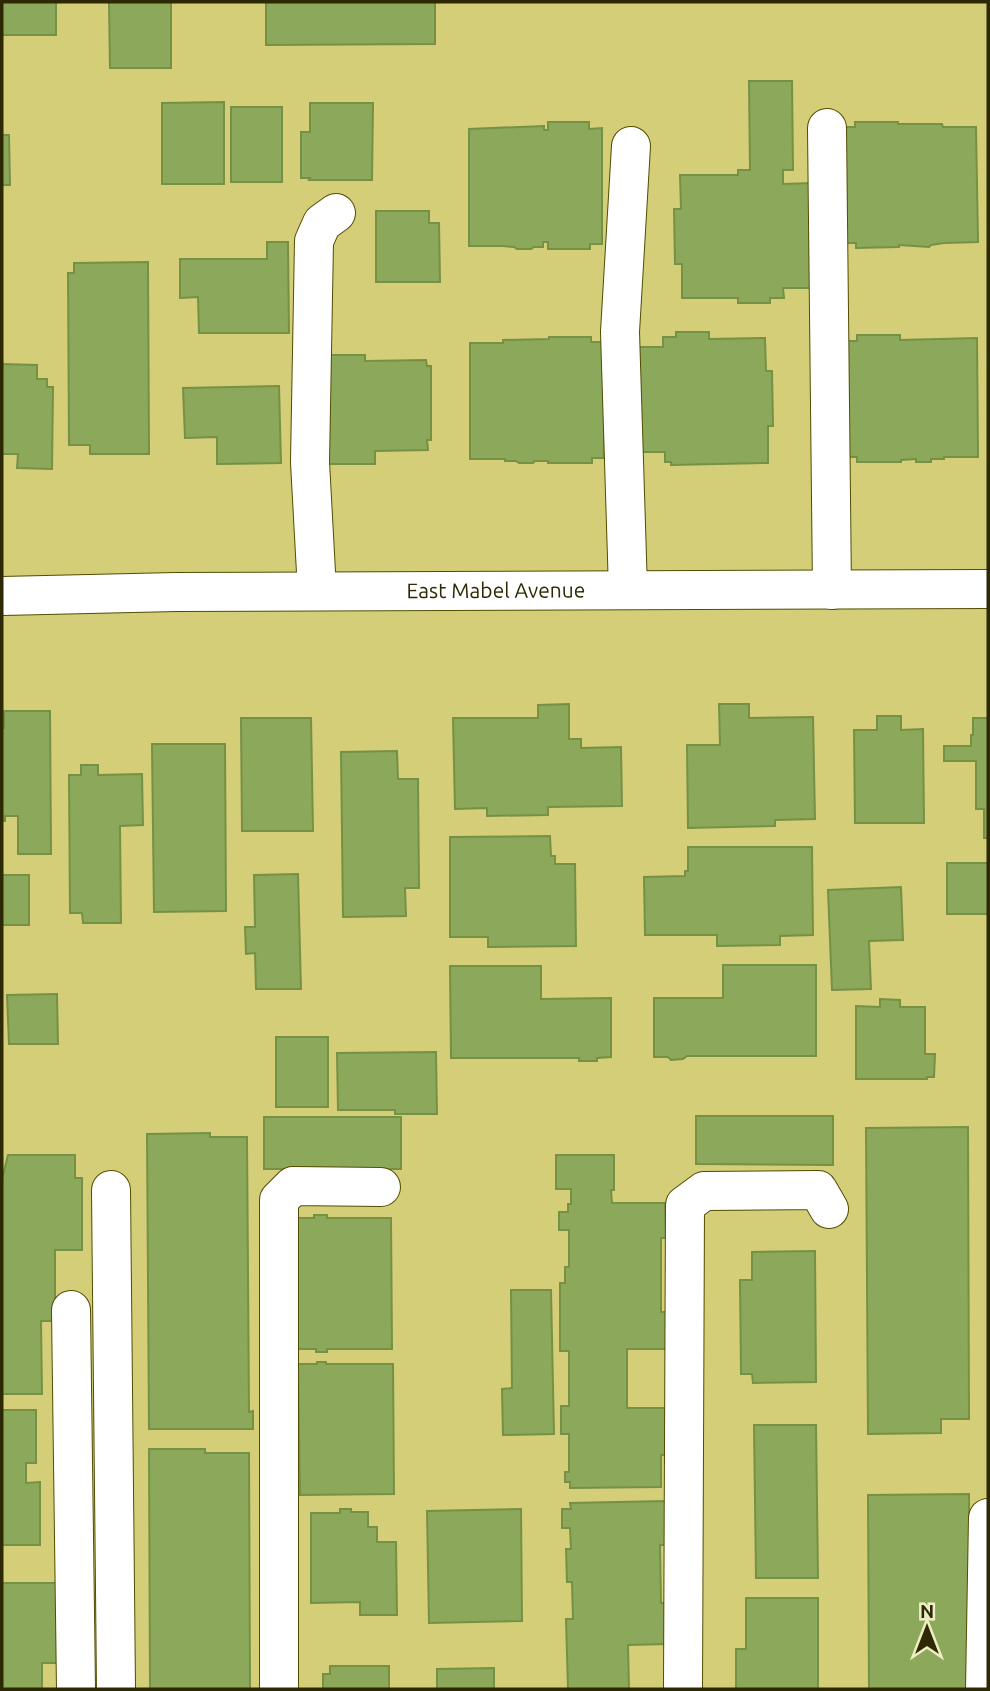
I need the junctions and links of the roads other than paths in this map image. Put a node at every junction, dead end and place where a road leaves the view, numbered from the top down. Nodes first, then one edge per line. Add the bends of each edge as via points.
1 (827, 128) dead end
2 (631, 146) dead end
3 (336, 212) dead end
4 (988, 589) edge
5 (628, 590) junction
6 (831, 590) junction
7 (317, 591) junction
8 (2, 596) edge
9 (381, 1187) dead end
10 (111, 1190) dead end
11 (829, 1209) dead end
12 (71, 1310) dead end
13 (988, 1518) edge
14 (76, 1689) edge
15 (116, 1689) edge
16 (279, 1689) edge
17 (683, 1689) edge
18 (985, 1689) edge

1 - 6 street
2 - 5 street via 620,332
3 - 7 street via 322,223 314,241 310,463
4 - 6 street, East Mabel Avenue
5 - 6 street, East Mabel Avenue
5 - 7 street, East Mabel Avenue
7 - 8 street, East Mabel Avenue
9 - 16 street via 293,1186 279,1200
10 - 15 street
11 - 17 street via 818,1189 704,1191 685,1205
12 - 14 street
13 - 18 street

